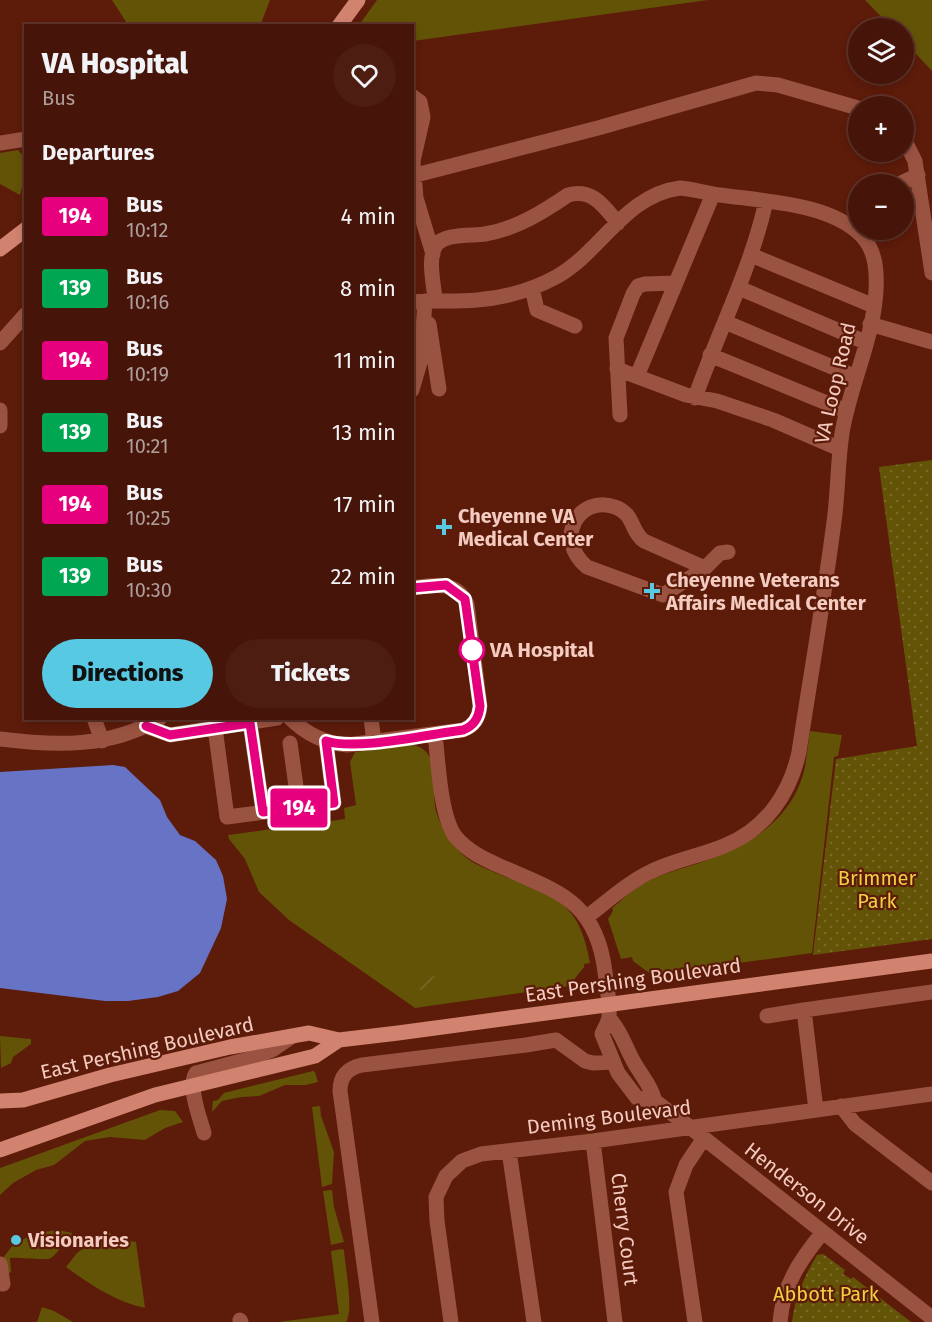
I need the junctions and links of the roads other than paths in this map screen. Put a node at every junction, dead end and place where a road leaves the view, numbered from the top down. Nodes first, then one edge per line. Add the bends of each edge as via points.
1 (358, 0) edge
2 (340, 24) edge
3 (414, 98) edge
4 (848, 105) edge
5 (24, 139) edge
6 (0, 143) edge
7 (414, 149) edge
8 (914, 159) edge
9 (414, 175) edge
10 (918, 175) junction
11 (914, 177) edge
12 (414, 181) edge
13 (713, 194) junction
14 (766, 201) junction
15 (848, 222) edge
16 (618, 223) junction
17 (24, 231) edge
18 (864, 240) edge
19 (0, 249) edge
20 (433, 254) junction
21 (751, 255) junction
22 (932, 273) edge
23 (676, 283) junction
24 (532, 288) junction
25 (739, 288) junction
26 (424, 301) edge
27 (874, 306) junction
28 (24, 316) edge
29 (725, 322) junction
30 (870, 324) junction
31 (576, 326) dead end
32 (865, 342) junction
33 (932, 342) edge
34 (0, 343) edge
35 (710, 355) junction
36 (617, 369) junction
37 (637, 376) junction
38 (856, 377) junction
39 (414, 383) edge
40 (439, 389) dead end
41 (696, 398) junction
42 (0, 410) edge
43 (846, 411) junction
44 (620, 415) dead end
45 (0, 426) edge
46 (840, 449) junction
47 (728, 552) dead end
48 (705, 568) junction
49 (414, 588) edge
50 (95, 720) edge
51 (266, 720) edge
52 (292, 720) edge
53 (371, 720) edge
54 (155, 721) edge
55 (250, 723) junction
56 (215, 728) junction
57 (435, 734) junction
58 (0, 739) edge
59 (102, 741) junction
60 (326, 741) junction
61 (375, 742) junction
62 (290, 743) dead end
63 (299, 808) junction
64 (263, 812) junction
65 (587, 917) junction
66 (932, 961) edge
67 (932, 992) edge
68 (804, 1010) junction
69 (608, 1012) junction
70 (767, 1016) dead end
71 (291, 1036) junction
72 (339, 1040) junction
73 (612, 1062) junction
74 (192, 1086) junction
75 (932, 1094) edge
76 (0, 1101) edge
77 (655, 1101) junction
78 (841, 1106) junction
79 (816, 1110) junction
80 (691, 1128) junction
81 (204, 1133) dead end
82 (704, 1138) junction
83 (592, 1141) junction
84 (0, 1150) edge
85 (509, 1151) junction
86 (932, 1183) edge
87 (823, 1232) junction
88 (0, 1264) edge
89 (3, 1284) dead end
90 (932, 1318) edge
91 (372, 1322) edge
92 (451, 1322) edge
93 (534, 1322) edge
94 (615, 1322) edge
95 (695, 1322) edge
96 (780, 1322) edge

1 - 2 main road
3 - 7 street via 420,102 423,117
4 - 9 street via 778,85 756,83
5 - 6 street
8 - 10 street
10 - 11 street
10 - 22 street
12 - 20 street
13 - 14 street, VA Loop Road
13 - 16 street, VA Loop Road via 680,188 664,190 645,199
13 - 23 street
14 - 15 street, VA Loop Road
14 - 21 street
16 - 20 street via 598,200 576,192 507,228 445,239 435,246
16 - 24 street, VA Loop Road via 577,263
17 - 19 main road
18 - 27 street, VA Loop Road via 873,255
20 - 26 street
21 - 25 street
21 - 27 street
23 - 36 street via 638,286 618,330
23 - 37 street
24 - 26 street, VA Loop Road via 486,299
24 - 31 street via 537,310
25 - 29 street
25 - 32 street
26 - 39 street via 421,359
26 - 40 street
27 - 30 street, VA Loop Road
28 - 34 street
29 - 35 street
29 - 38 street
30 - 32 street, VA Loop Road
30 - 33 street
32 - 38 street, VA Loop Road
35 - 41 street
35 - 43 street
36 - 37 street
36 - 44 street
37 - 41 street
38 - 43 street, VA Loop Road
41 - 46 street via 773,420
42 - 45 street
43 - 46 street, VA Loop Road
46 - 65 street, VA Loop Road via 835,514 799,753 788,787 771,812 737,840 651,871
47 - 48 street via 720,553
48 - 48 street via 644,541 637,535 632,520 616,507 594,506 576,519 572,529 570,540 578,560 663,595
49 - 57 street via 446,585 467,604 479,712 470,727
50 - 59 street
51 - 55 street
52 - 60 street via 305,732
53 - 61 street
54 - 56 street via 170,735
54 - 59 street
55 - 56 street
55 - 64 street
56 - 64 street via 227,817
57 - 61 street
57 - 65 street, Henderson Drive via 445,810 455,836 481,857 565,896
58 - 59 street via 66,744
60 - 61 street via 346,745
60 - 63 street via 334,803
62 - 63 street
63 - 64 street
65 - 69 street, Henderson Drive via 601,946
66 - 69 main road, East Pershing Boulevard
67 - 68 street
68 - 70 street
68 - 79 street
69 - 72 main road, East Pershing Boulevard
69 - 73 street, Henderson Drive via 602,1034
69 - 77 street, Henderson Drive via 650,1085
71 - 72 main road, East Pershing Boulevard via 309,1034
71 - 74 street via 256,1057 196,1073
71 - 76 main road, East Pershing Boulevard via 149,1065 24,1100
72 - 74 main road, East Pershing Boulevard via 315,1056
73 - 77 street, Henderson Drive via 637,1098
73 - 91 street via 585,1061 559,1041 550,1040 362,1065 347,1072 340,1091
74 - 81 street
74 - 84 main road, East Pershing Boulevard via 155,1095
75 - 78 street, Deming Boulevard
77 - 80 street, Henderson Drive
78 - 79 street, Deming Boulevard
78 - 86 street via 855,1124
79 - 80 street, Deming Boulevard
80 - 82 street, Henderson Drive
80 - 83 street, Deming Boulevard
82 - 87 street, Henderson Drive
82 - 95 street via 686,1165 676,1192
83 - 85 street, Deming Boulevard
83 - 94 street, Cherry Court
85 - 92 street, Deming Boulevard via 462,1161 446,1176 436,1197
85 - 93 street
87 - 90 street, Henderson Drive
87 - 96 street via 792,1274
88 - 89 street

